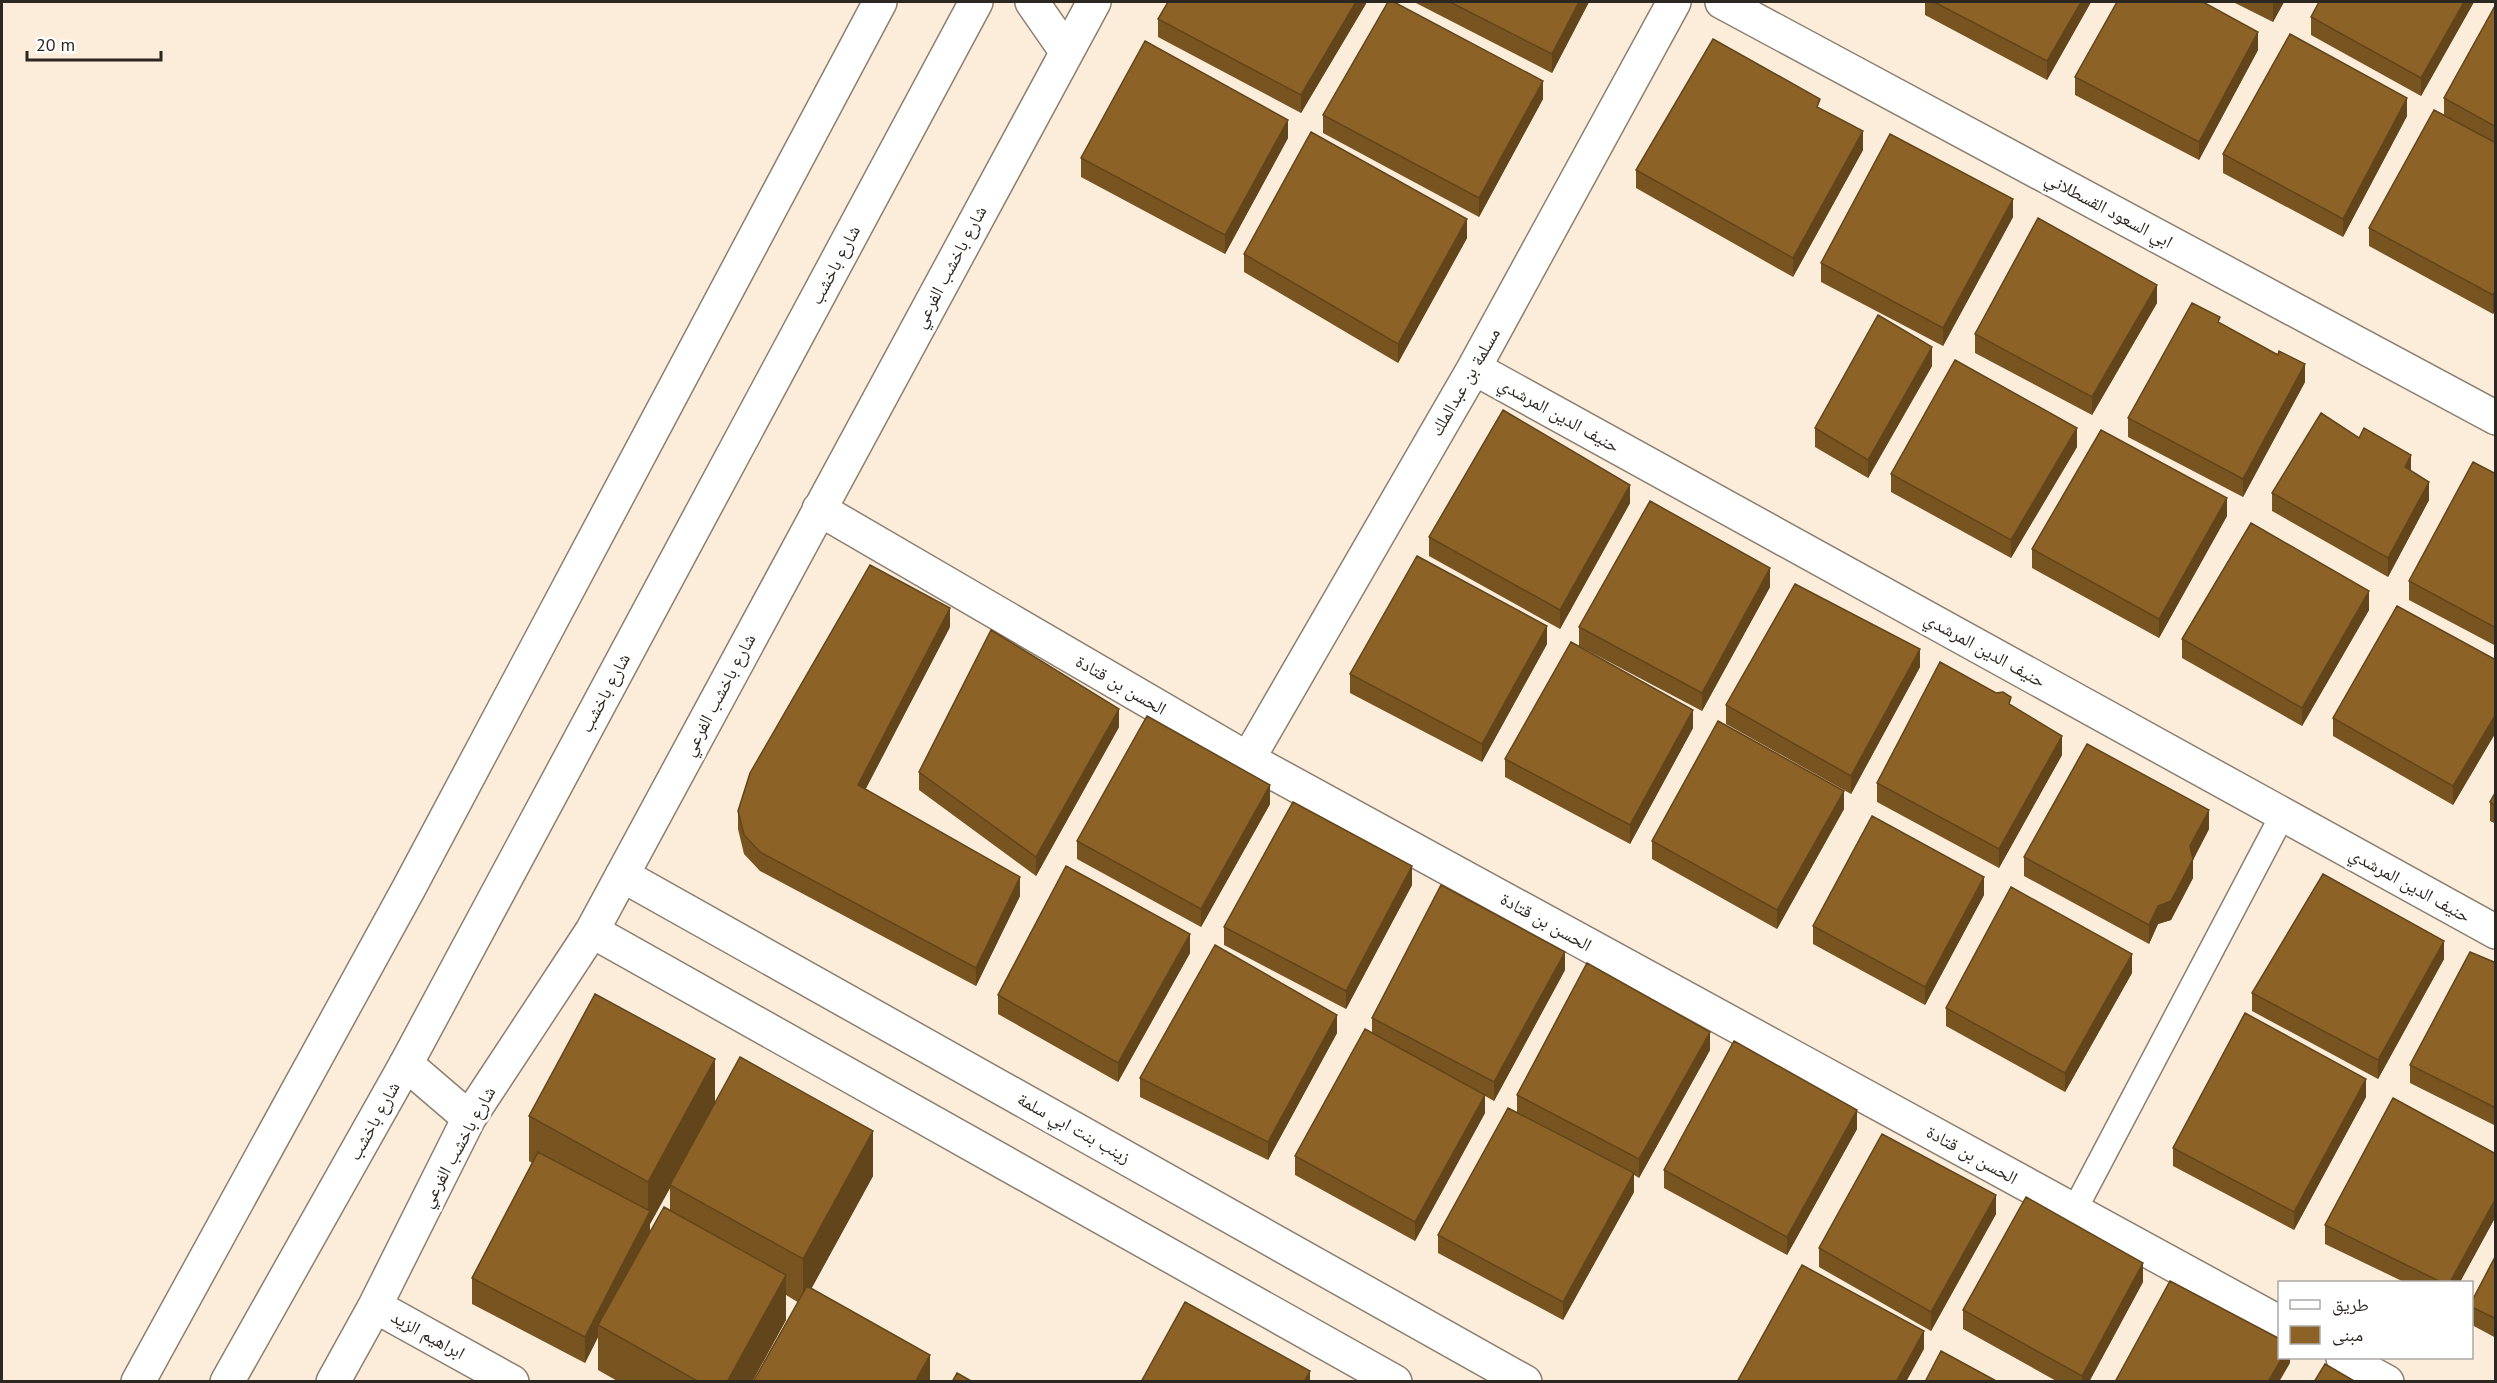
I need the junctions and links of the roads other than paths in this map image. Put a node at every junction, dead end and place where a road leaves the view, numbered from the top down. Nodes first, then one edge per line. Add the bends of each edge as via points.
1 (880, 2) edge
2 (976, 2) edge
3 (1032, 2) edge
4 (1094, 2) edge
5 (1674, 2) edge
6 (1722, 2) edge
7 (1066, 51) junction
8 (1474, 368) junction
9 (2496, 418) edge
10 (819, 508) junction
11 (1248, 759) junction
12 (2283, 814) junction
13 (622, 875) junction
14 (592, 931) junction
15 (2496, 932) edge
16 (406, 1064) junction
17 (469, 1118) junction
18 (2074, 1211) junction
19 (375, 1306) junction
20 (2278, 1322) edge
21 (2345, 1359) edge
22 (138, 1382) edge
23 (227, 1382) edge
24 (333, 1382) edge
25 (512, 1382) edge
26 (1395, 1382) edge
27 (1525, 1382) edge
28 (2386, 1382) edge

1 - 22 street via 409,888
2 - 16 street, شارع باخشب
3 - 7 street
4 - 7 street, شارع باخشب الفرعي
5 - 8 street, مسلمة بن عبدالملك
6 - 9 street, ابي السعود القسطلاني
7 - 10 street, شارع باخشب الفرعي
8 - 11 street, مسلمة بن عبدالملك
8 - 12 street, حنيف الدين المرشدي
10 - 11 street, الحسن بن قتادة
10 - 13 street, شارع باخشب الفرعي
11 - 18 street, الحسن بن قتادة
12 - 15 street, حنيف الدين المرشدي
12 - 18 lane
13 - 14 street, شارع باخشب الفرعي
13 - 27 street, زينب بنت ابي سلمة
14 - 17 street, شارع باخشب الفرعي
14 - 26 street
16 - 17 street
16 - 23 street, شارع باخشب
17 - 19 street, شارع باخشب الفرعي
18 - 20 street, الحسن بن قتادة
19 - 24 street, شارع باخشب الفرعي
19 - 25 street, ابراهيم الزيد
21 - 28 street

